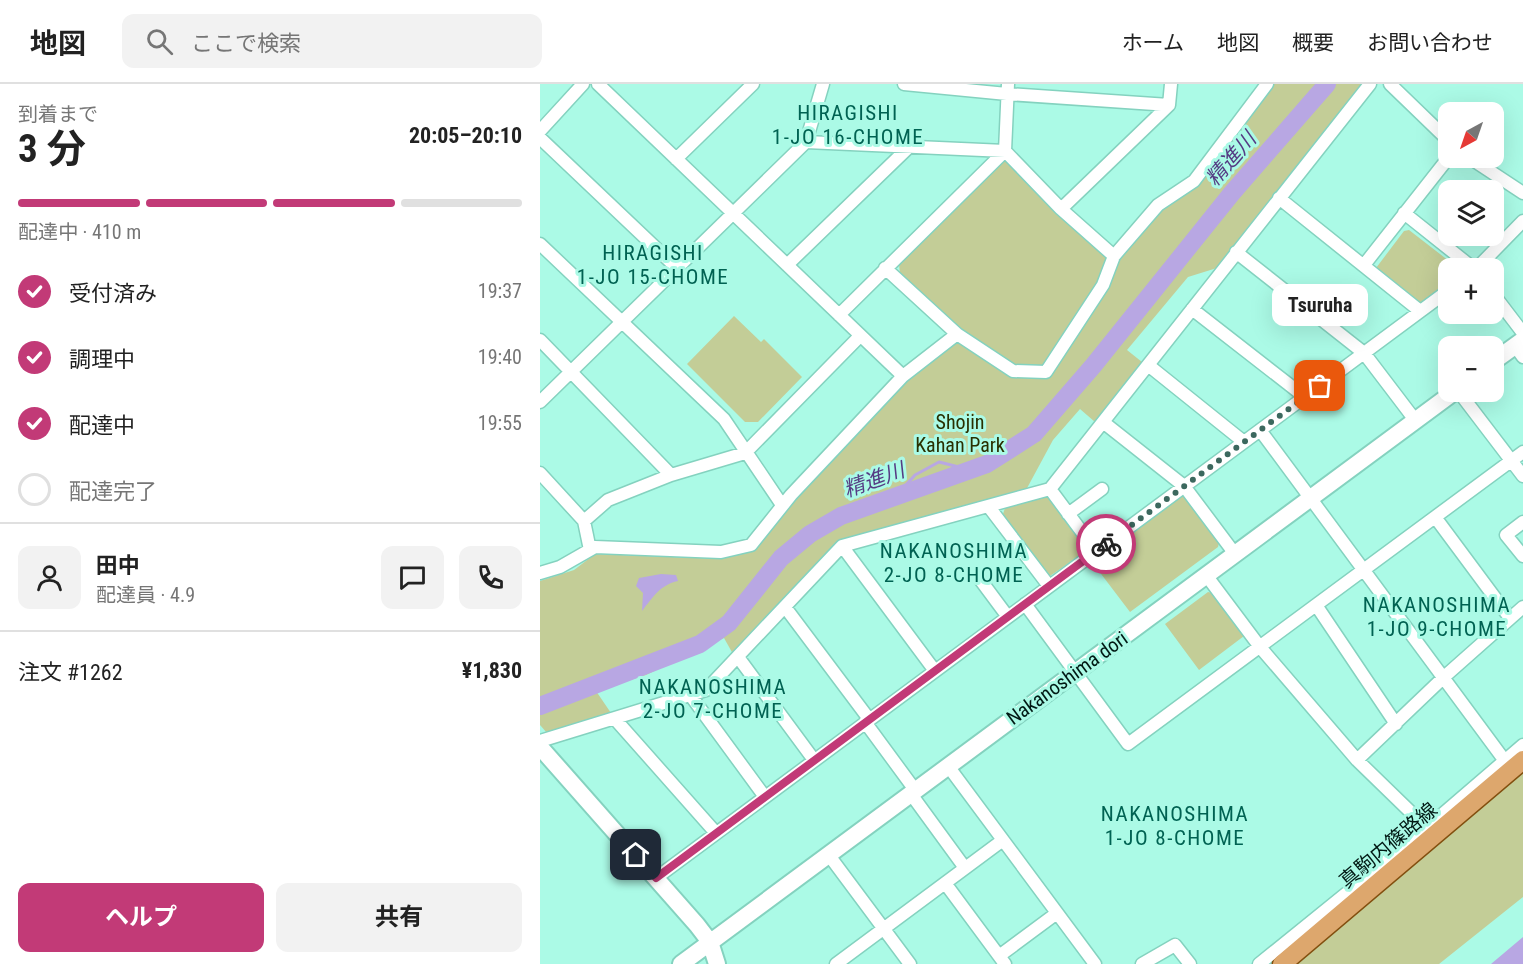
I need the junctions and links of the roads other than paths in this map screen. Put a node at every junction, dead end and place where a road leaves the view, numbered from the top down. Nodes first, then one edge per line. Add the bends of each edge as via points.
1 (583, 84) edge
2 (598, 84) edge
3 (753, 84) edge
4 (823, 84) edge
5 (904, 84) edge
6 (1171, 84) edge
7 (1267, 84) edge
8 (1370, 84) edge
9 (1390, 84) edge
10 (1007, 89) edge
11 (1169, 105) junction
12 (1438, 130) edge
13 (540, 131) edge
14 (540, 138) edge
15 (806, 142) junction
16 (909, 147) junction
17 (1005, 151) junction
18 (676, 159) junction
19 (1440, 168) edge
20 (1485, 168) edge
21 (1523, 193) edge
22 (1279, 198) junction
23 (1061, 209) junction
24 (733, 213) junction
25 (1404, 213) junction
26 (1523, 221) edge
27 (540, 244) edge
28 (1236, 252) junction
29 (1114, 256) junction
30 (1462, 258) edge
31 (1485, 258) edge
32 (787, 265) junction
33 (1364, 265) junction
34 (677, 268) junction
35 (885, 268) junction
36 (1438, 298) edge
37 (1192, 309) junction
38 (1420, 311) junction
39 (1504, 313) edge
40 (838, 315) junction
41 (622, 322) junction
42 (957, 334) junction
43 (860, 336) junction
44 (540, 340) edge
45 (1521, 344) edge
46 (1364, 353) junction
47 (1504, 355) edge
48 (1148, 365) junction
49 (571, 371) junction
50 (903, 376) junction
51 (1305, 397) junction
52 (540, 402) edge
53 (1440, 402) edge
54 (1467, 402) edge
55 (1415, 420) junction
56 (1103, 422) junction
57 (1260, 430) junction
58 (1244, 442) junction
59 (1523, 452) edge
60 (745, 453) junction
61 (1511, 460) junction
62 (540, 473) edge
63 (671, 475) junction
64 (1523, 476) edge
65 (1184, 486) junction
66 (1050, 489) junction
67 (1102, 489) dead end
68 (1310, 498) junction
69 (782, 505) junction
70 (989, 507) junction
71 (1068, 514) junction
72 (1435, 517) junction
73 (584, 521) junction
74 (1523, 522) edge
75 (842, 546) junction
76 (590, 550) junction
77 (1096, 551) junction
78 (1235, 554) junction
79 (1523, 556) edge
80 (1364, 570) junction
81 (540, 573) edge
82 (976, 573) dead end
83 (1206, 575) junction
84 (1049, 586) junction
85 (1025, 604) junction
86 (1316, 605) junction
87 (785, 607) junction
88 (1523, 607) edge
89 (1008, 617) junction
90 (1510, 618) junction
91 (1260, 647) junction
92 (738, 657) junction
93 (935, 671) junction
94 (1075, 672) junction
95 (1444, 677) junction
96 (691, 696) junction
97 (615, 719) junction
98 (867, 721) junction
99 (1396, 724) junction
100 (540, 741) edge
101 (1523, 745) edge
102 (540, 747) edge
103 (814, 760) junction
104 (1357, 760) junction
105 (1514, 760) edge
106 (948, 766) junction
107 (913, 792) junction
108 (765, 797) junction
109 (1426, 827) junction
110 (716, 833) junction
111 (1003, 840) junction
112 (828, 855) junction
113 (965, 868) junction
114 (656, 878) junction
115 (945, 883) junction
116 (1057, 913) junction
117 (884, 929) junction
118 (710, 942) junction
119 (1002, 960) edge
120 (681, 964) edge
121 (717, 964) edge
122 (836, 964) edge
123 (910, 964) edge
124 (1095, 964) edge
125 (1142, 964) edge
126 (1190, 964) edge
127 (1259, 964) edge
128 (1282, 964) edge

1 - 13 street
2 - 18 street
3 - 18 street
4 - 15 street
5 - 10 street
6 - 11 street
7 - 29 street via 1194,181 1158,205
8 - 22 street
9 - 12 street
10 - 11 street
10 - 17 street
11 - 23 street
14 - 34 street
15 - 16 street
15 - 24 street
16 - 17 street
16 - 32 street
17 - 23 street
17 - 35 street
18 - 24 street
19 - 25 street
20 - 21 street
22 - 28 street
22 - 33 street
23 - 29 street
24 - 32 street
24 - 34 street
25 - 30 street
25 - 33 street
26 - 31 street
27 - 41 street
28 - 37 street
28 - 46 street
29 - 42 street via 1103,285 1046,372 1013,371
32 - 40 street
33 - 38 street
34 - 41 street
35 - 40 street
35 - 42 street
36 - 38 street
37 - 48 street
37 - 51 street
38 - 46 street
39 - 45 street
40 - 43 street
41 - 49 street
41 - 60 street via 724,419
42 - 50 street
43 - 50 street
43 - 60 street
44 - 49 street
45 - 47 street
46 - 51 street
46 - 55 street
48 - 56 street
48 - 58 street
49 - 52 street
49 - 63 street
50 - 69 street
51 - 57 street
53 - 55 street, Nakanoshima dori
54 - 61 street
55 - 68 street, Nakanoshima dori
56 - 65 street
56 - 66 street
57 - 58 street
57 - 68 street
58 - 65 street
59 - 61 street
60 - 63 street
60 - 69 street
61 - 64 street
61 - 72 street
62 - 73 street
63 - 73 street via 608,500
65 - 77 street
65 - 78 street
66 - 70 street
66 - 71 street
67 - 71 street
68 - 78 street, Nakanoshima dori
68 - 80 street
69 - 76 street via 751,545 721,552 595,547
70 - 75 street
70 - 84 street
71 - 77 street
72 - 80 street
72 - 90 street
73 - 76 street
74 - 79 street via 1506,535
75 - 87 street
75 - 93 street
76 - 81 street
77 - 84 street
78 - 83 street, Nakanoshima dori
80 - 86 street
80 - 95 street
82 - 89 street
83 - 91 street
83 - 94 street, Nakanoshima dori
84 - 85 street
85 - 89 street
85 - 94 street
86 - 91 street
86 - 99 street
87 - 92 street
87 - 98 street
88 - 90 street
89 - 93 street
90 - 95 street
91 - 94 street via 1128,744
91 - 104 street
92 - 96 street via 706,690
92 - 103 street
93 - 98 street
94 - 106 street, Nakanoshima dori
95 - 99 street
95 - 105 street
96 - 97 street
96 - 108 street
97 - 100 street
97 - 110 street
98 - 103 street
98 - 107 street
99 - 104 street
101 - 105 street
102 - 114 street
103 - 108 street
104 - 109 street
105 - 109 street
105 - 128 main road, 真駒内篠路線
106 - 107 street, Nakanoshima dori
106 - 111 street
107 - 112 street, Nakanoshima dori
107 - 113 street
108 - 110 street
109 - 127 street
110 - 114 street
111 - 113 street
111 - 116 street
112 - 117 street
112 - 118 street, Nakanoshima dori
113 - 115 street
114 - 118 street
115 - 117 street
115 - 119 street
116 - 119 street
116 - 124 street
117 - 122 street
117 - 123 street
118 - 120 street, Nakanoshima dori
118 - 121 street
125 - 126 street via 1175,945

